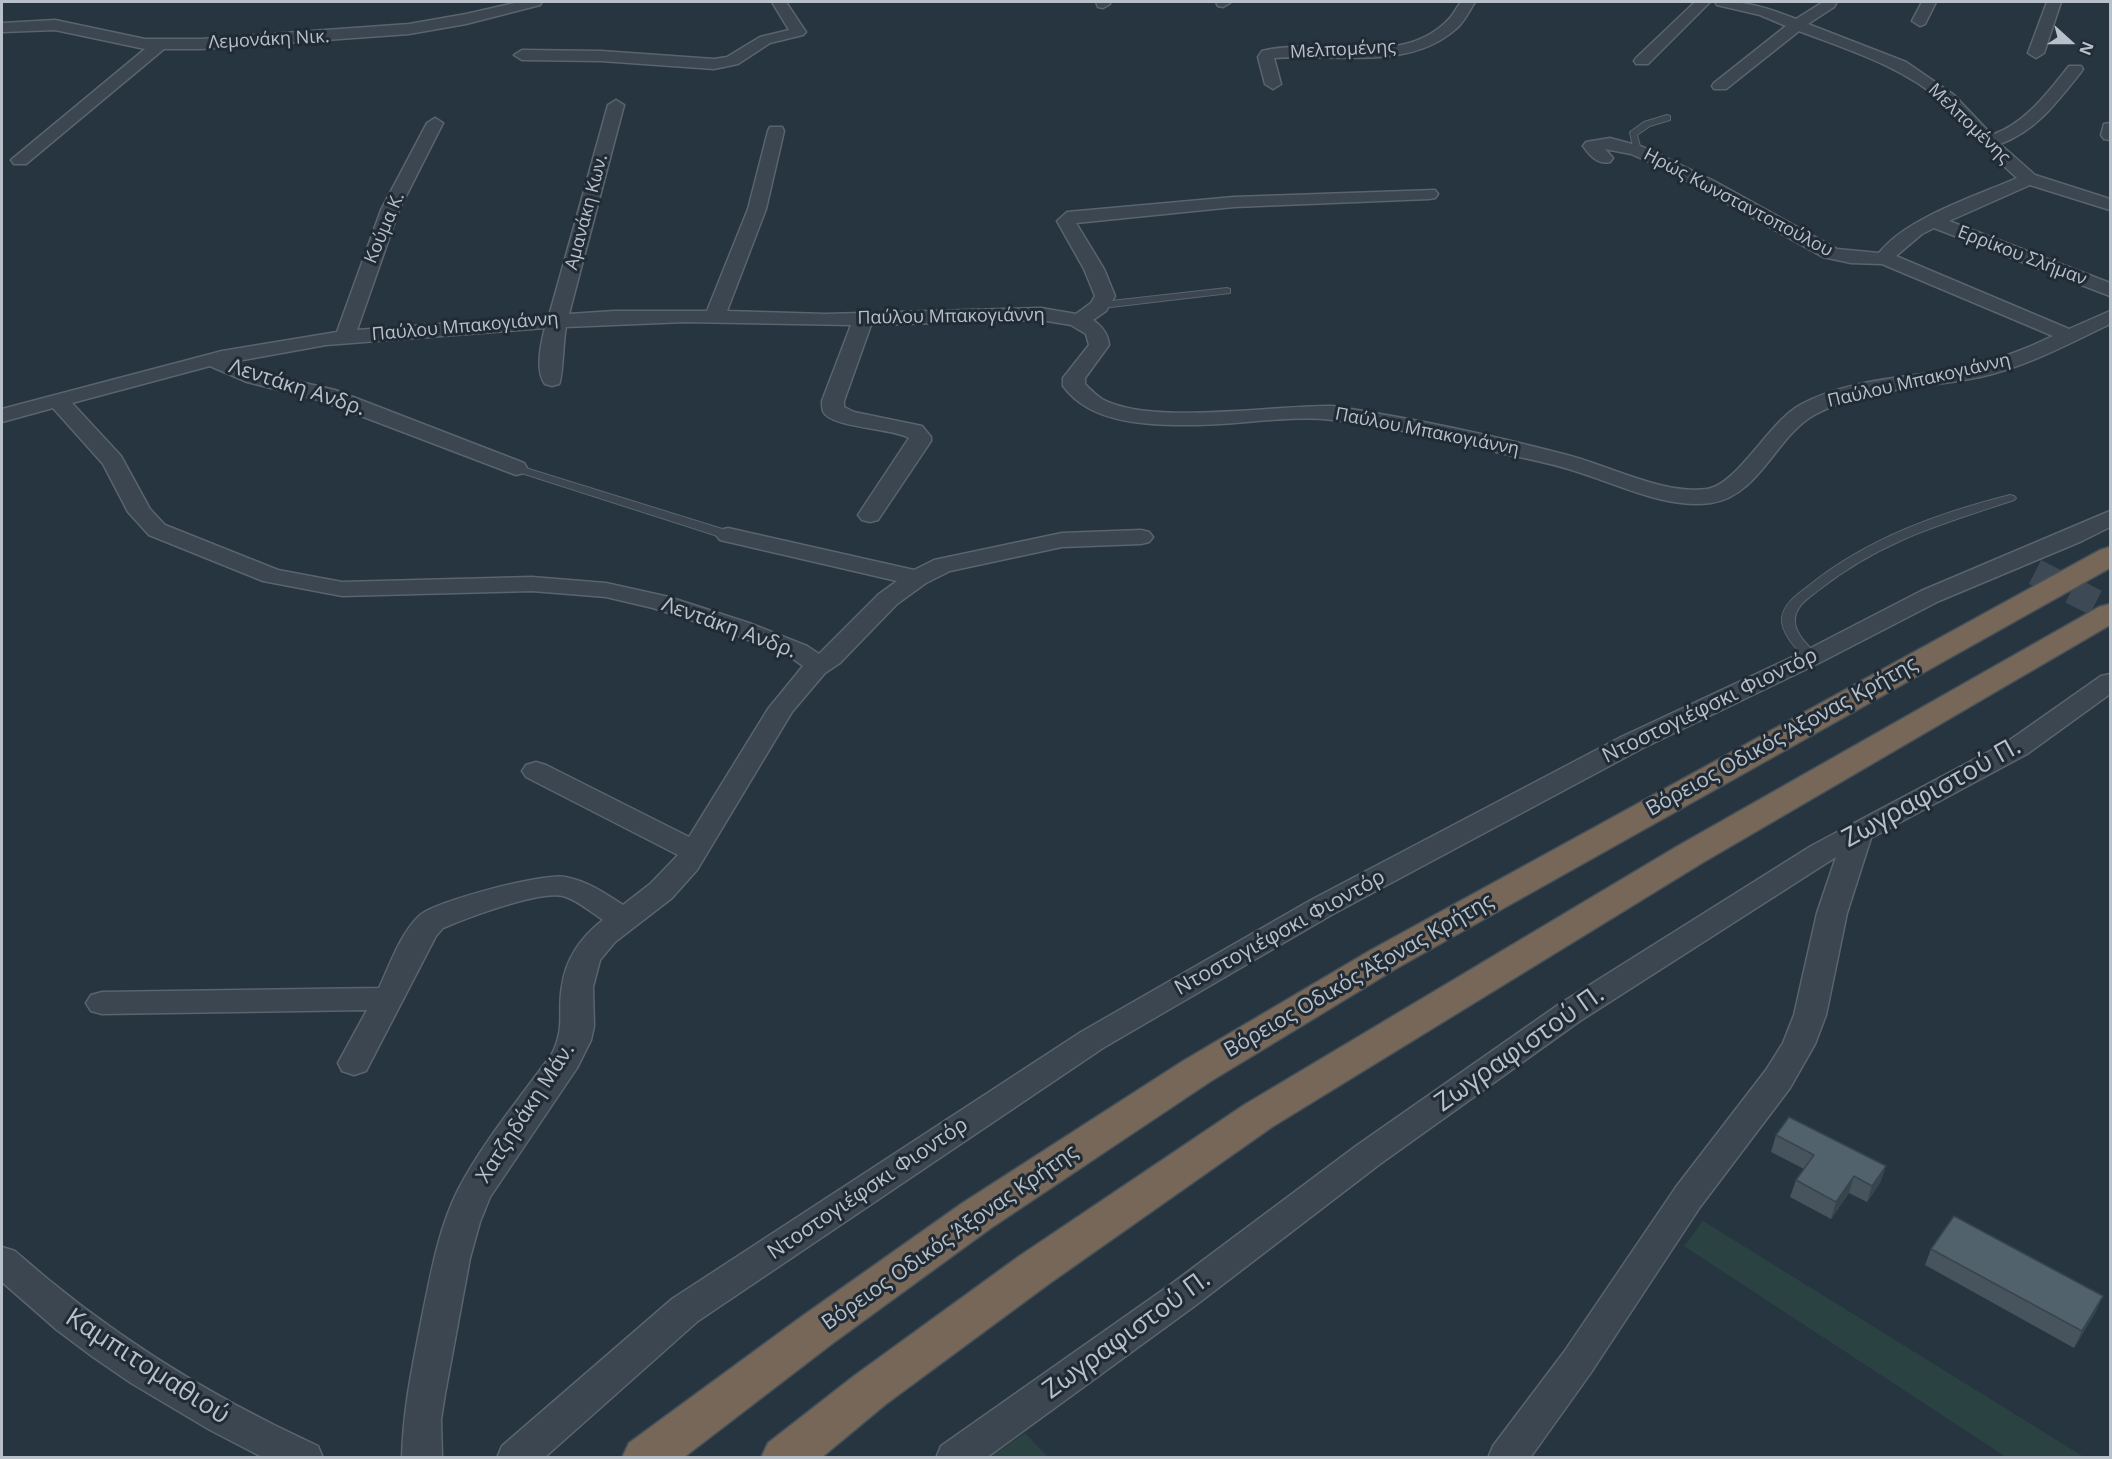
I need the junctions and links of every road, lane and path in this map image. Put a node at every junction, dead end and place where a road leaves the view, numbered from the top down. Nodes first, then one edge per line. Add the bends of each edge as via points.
1 (535, 2) edge
2 (779, 2) edge
3 (1468, 2) edge
4 (1703, 2) edge
5 (1722, 2) edge
6 (1929, 2) edge
7 (2054, 2) edge
8 (1829, 4) dead end
9 (1920, 21) dead end
10 (1796, 25) junction
11 (2, 27) edge
12 (159, 45) junction
13 (2036, 53) dead end
14 (522, 55) dead end
15 (1642, 61) dead end
16 (2075, 69) dead end
17 (1272, 84) dead end
18 (1720, 86) dead end
19 (616, 105) dead end
20 (1667, 118) dead end
21 (435, 123) dead end
22 (2110, 128) edge
23 (776, 131) dead end
24 (2110, 135) edge
25 (1990, 142) junction
26 (1637, 150) junction
27 (1604, 159) dead end
28 (20, 160) dead end
29 (2029, 179) junction
30 (1429, 194) dead end
31 (2110, 205) edge
32 (1934, 222) junction
33 (1885, 258) junction
34 (2110, 290) edge
35 (1227, 291) dead end
36 (1102, 305) junction
37 (715, 317) junction
38 (2110, 317) edge
39 (557, 320) junction
40 (863, 320) junction
41 (1079, 321) junction
42 (2069, 336) junction
43 (345, 337) junction
44 (214, 360) junction
45 (552, 380) dead end
46 (57, 400) junction
47 (2, 415) edge
48 (516, 468) joint
49 (2010, 498) dead end
50 (870, 515) dead end
51 (2110, 518) edge
52 (728, 535) joint
53 (1141, 537) dead end
54 (2110, 556) edge
55 (917, 578) junction
56 (2110, 613) edge
57 (1812, 657) junction
58 (816, 667) junction
59 (2110, 682) edge
60 (536, 771) dead end
61 (1858, 833) junction
62 (693, 851) junction
63 (624, 920) junction
64 (389, 999) junction
65 (102, 1003) dead end
66 (354, 1063) dead end
67 (2, 1261) edge
68 (304, 1458) edge
69 (422, 1458) edge
70 (516, 1458) edge
71 (646, 1458) edge
72 (785, 1458) edge
73 (955, 1458) edge
74 (1507, 1458) edge

1 - 12 street, Λεμονάκη Νικ. via 409,29
2 - 14 street via 798,33 765,40 727,62
3 - 17 street, Μελπομένης via 1450,27 1410,46 1348,53 1268,54
4 - 15 street
5 - 10 street, Μελπομένης
6 - 9 street
7 - 13 street
8 - 10 street
10 - 18 street
10 - 25 street, Μελπομένης via 1875,54 1911,72 1948,98
11 - 12 street, Λεμονάκη Νικ. via 60,26
12 - 28 street
16 - 25 street via 2036,115 2007,136
19 - 39 street, Αμανάκη Κων.
20 - 26 lane via 1637,129 1633,134
21 - 43 street, Κούμα Κ. via 390,210
22 - 24 street
23 - 37 street via 757,209
25 - 29 street, Μελπομένης
26 - 27 street, Ηρώς Κωνσταντοπούλου via 1618,143 1595,143 1592,146
26 - 33 street, Ηρώς Κωνσταντοπούλου via 1715,188 1830,253
29 - 31 street, Μελπομένης
29 - 32 street
30 - 36 street via 1234,202 1074,216 1066,221 1100,282 1105,296
32 - 33 street via 1902,239
32 - 34 street, Ερρίκου Σλήμαν
33 - 42 street, Ηρώς Κωνσταντοπούλου
35 - 36 lane
36 - 41 street
37 - 39 street, Παύλου Μπακογιάννη
37 - 40 street, Παύλου Μπακογιάννη
38 - 42 street, Παύλου Μπακογιάννη
39 - 43 street, Παύλου Μπακογιάννη
39 - 45 street, Αμανάκη Κων. via 551,355
40 - 41 street, Παύλου Μπακογιάννη via 1033,314
40 - 50 street via 833,410 847,417 914,431 920,437
41 - 42 street, Παύλου Μπακογιάννη via 1096,332 1100,341 1074,378 1074,386 1086,398 1119,412 1183,419 1298,412 1341,415 1544,455 1650,488 1702,497 1719,495 1736,484 1781,429 1812,407 1881,388 1996,366
43 - 44 street, Παύλου Μπακογιάννη via 293,343
44 - 46 street, Παύλου Μπακογιάννη
44 - 48 street, Λεντάκη Ανδρ. via 246,375 327,394
46 - 47 street, Παύλου Μπακογιάννη
46 - 58 street, Λεντάκη Ανδρ. via 113,461 140,512 157,530 272,576 342,589 485,583 606,590 660,602 740,628 798,651
48 - 52 lane, Λεντάκη Ανδρ.
49 - 57 lane via 1884,542 1797,601 1789,611 1788,622 1796,640
51 - 57 street, Ντοστογιέφσκι Φιοντόρ via 2024,567 1930,596
52 - 55 street, Λεντάκη Ανδρ.
53 - 55 street via 1062,540 955,561
54 - 71 highway, Βόρειος Οδικός Άξονας Κρήτης via 1384,959 1197,1071 976,1216
55 - 58 street, Λεντάκη Ανδρ. via 888,599 831,658
56 - 72 highway via 1689,855 1257,1116 1034,1270 870,1390
57 - 70 street, Ντοστογιέφσκι Φιοντόρ via 1631,743 1363,885 1092,1040 685,1310
58 - 62 street, Χατζηδάκη Μάν. via 782,709
59 - 61 street, Ζωγραφιστού Π. via 2017,748
60 - 62 street
61 - 73 street, Ζωγραφιστού Π. via 1569,1013
61 - 74 street via 1832,913 1810,1015 1799,1044 1778,1079 1688,1197 1577,1363
62 - 63 street, Χατζηδάκη Μάν. via 661,891
63 - 64 street via 575,890 554,884 438,918 427,926
63 - 69 street, Χατζηδάκη Μάν. via 585,957 577,987 575,1040 474,1193 462,1222 426,1394
64 - 65 street
64 - 66 street
67 - 68 street, Καμπιτομαθιού via 57,1308 159,1380 242,1429

